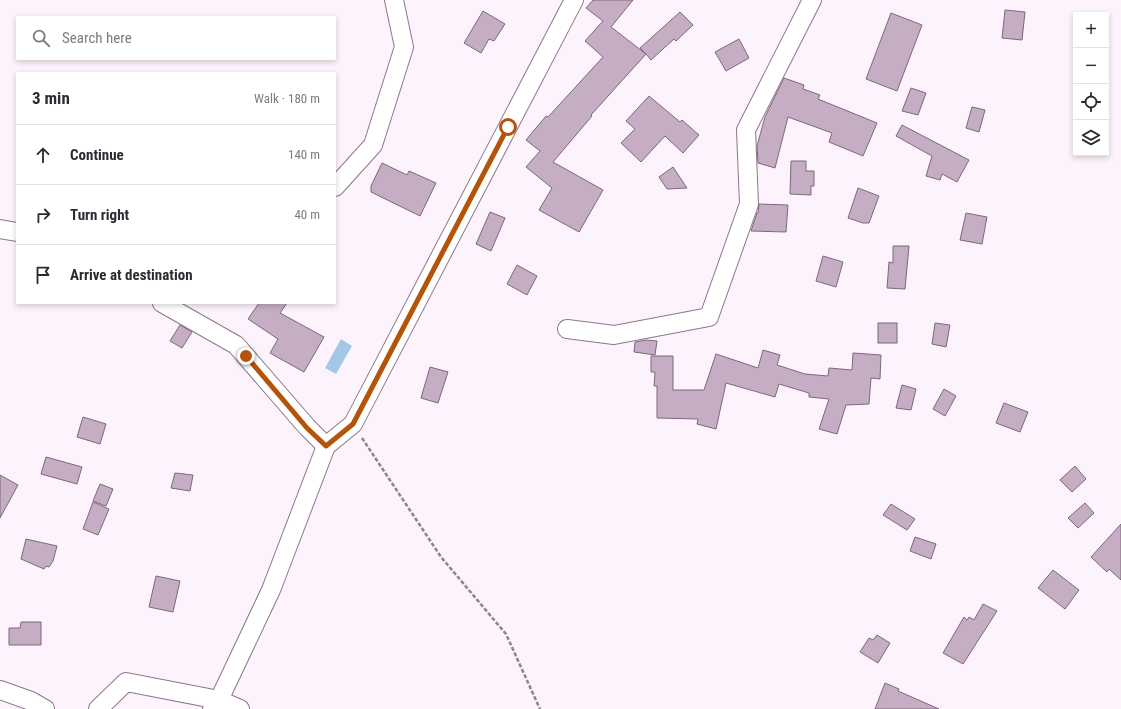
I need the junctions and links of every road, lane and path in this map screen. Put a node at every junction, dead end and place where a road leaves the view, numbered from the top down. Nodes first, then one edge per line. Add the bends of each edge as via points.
1 (394, 0) edge
2 (574, 0) edge
3 (812, 0) edge
4 (336, 186) edge
5 (0, 229) edge
6 (16, 232) edge
7 (164, 304) edge
8 (567, 329) dead end
9 (353, 424) junction
10 (326, 446) junction
11 (0, 690) edge
12 (216, 705) edge
13 (36, 706) edge
14 (98, 709) edge
15 (240, 709) edge
16 (540, 709) edge

1 - 4 street via 404,47 373,145
2 - 9 street
3 - 8 street via 746,130 749,204 709,317 614,335
5 - 6 street
7 - 10 street via 236,345 307,428
9 - 10 street
9 - 16 path via 441,557 506,634
10 - 12 street via 271,590
11 - 13 street
12 - 14 street via 126,682
12 - 15 street

